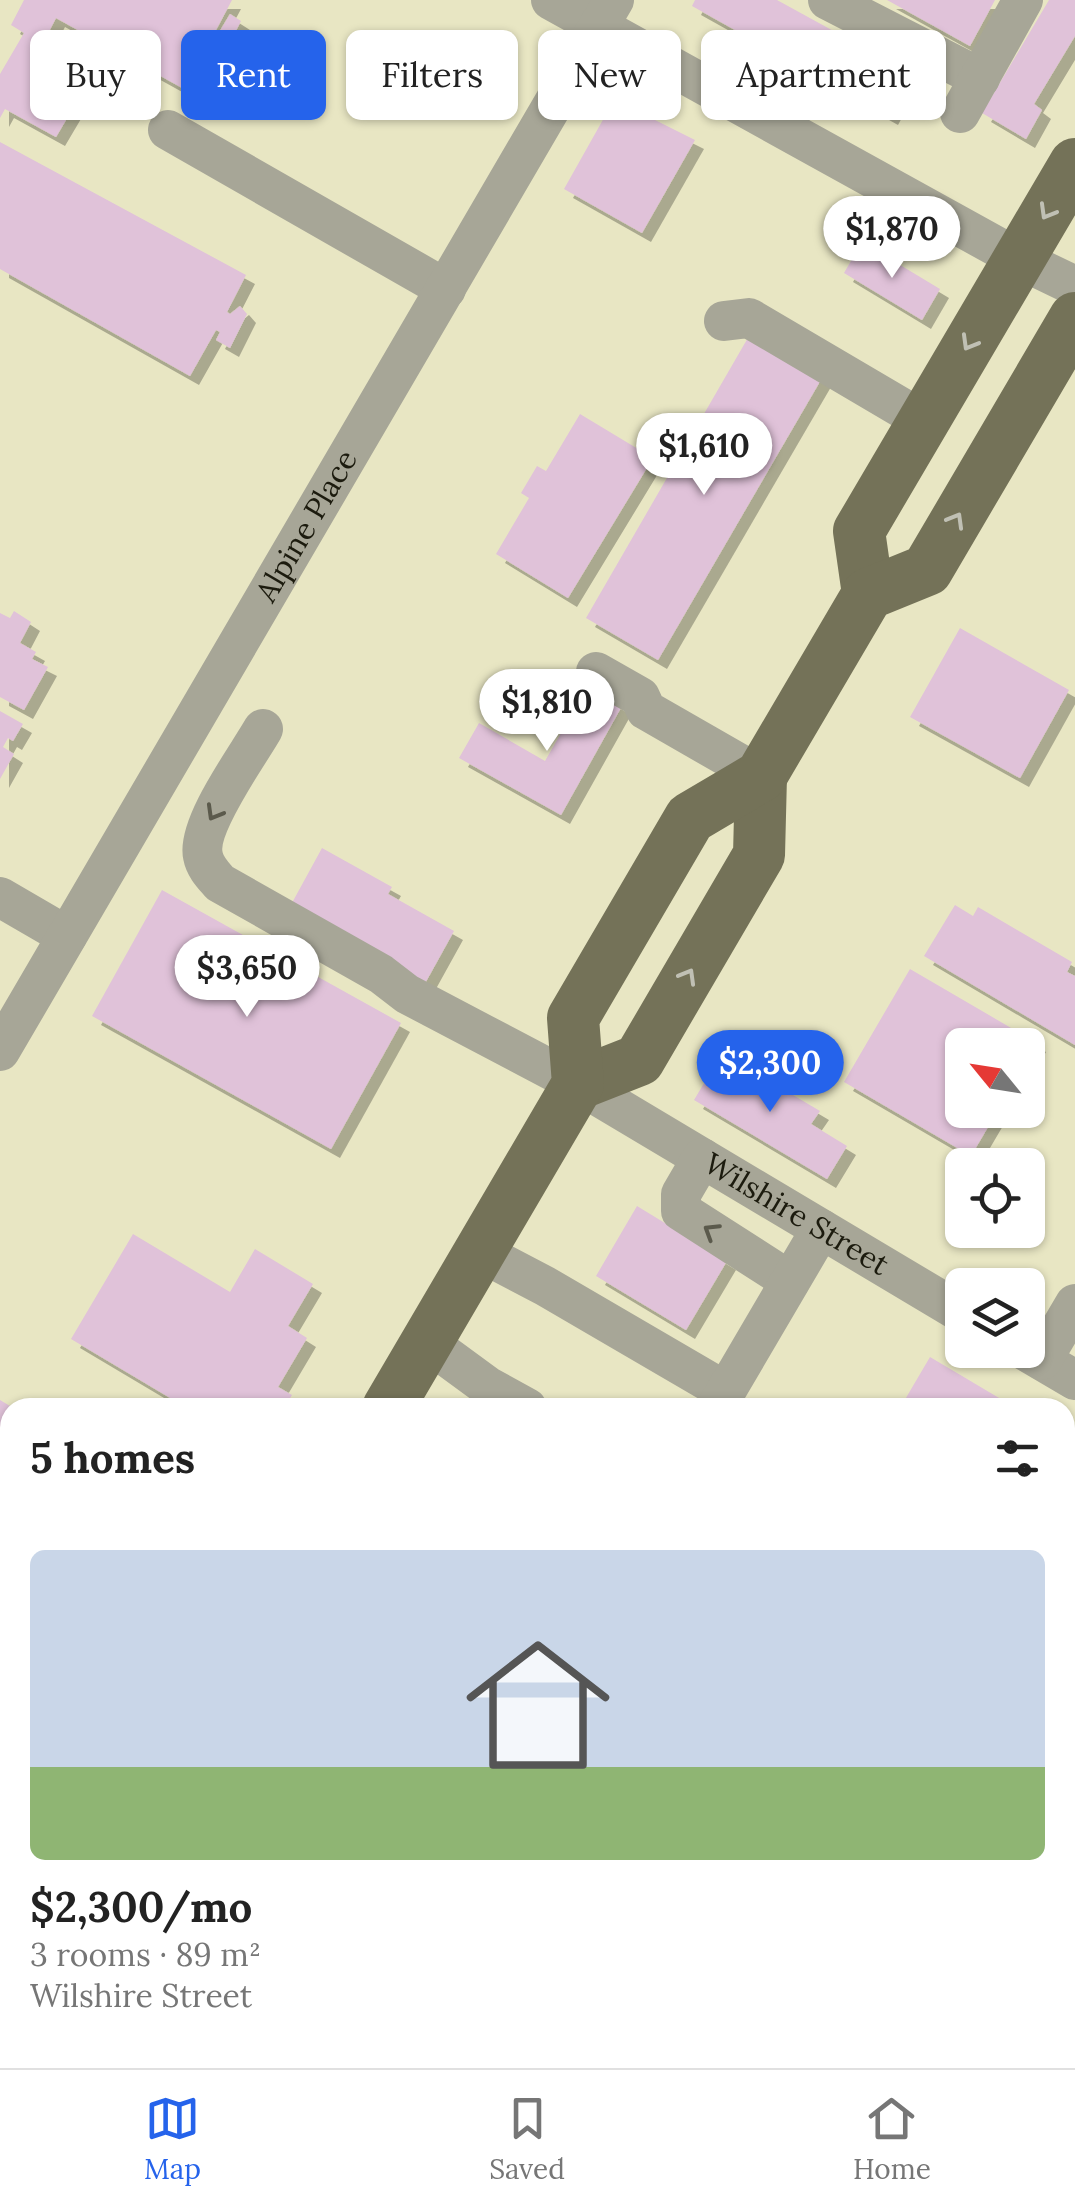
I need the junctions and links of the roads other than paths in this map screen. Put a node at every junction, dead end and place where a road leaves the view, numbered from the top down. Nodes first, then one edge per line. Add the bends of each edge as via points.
1 (551, 0) edge
2 (828, 0) edge
3 (1024, 0) edge
4 (606, 13) edge
5 (168, 130) dead end
6 (1075, 164) edge
7 (1019, 260) junction
8 (1075, 286) edge
9 (446, 288) junction
10 (1075, 318) edge
11 (724, 321) dead end
12 (924, 422) junction
13 (868, 594) junction
14 (596, 672) dead end
15 (263, 729) dead end
16 (761, 776) junction
17 (0, 898) edge
18 (67, 936) junction
19 (0, 1051) edge
20 (578, 1084) junction
21 (702, 1158) junction
22 (820, 1229) junction
23 (480, 1252) junction
24 (790, 1281) junction
25 (945, 1303) edge
26 (1075, 1304) edge
27 (427, 1342) junction
28 (1047, 1364) edge
29 (394, 1398) edge
30 (509, 1398) edge
31 (718, 1398) edge
32 (721, 1398) edge

1 - 4 street
2 - 3 street via 970,95
4 - 7 street
4 - 9 street, Alpine Place
5 - 9 street
6 -> 7 main road
7 - 8 street
7 -> 12 main road
9 - 18 street, Alpine Place
13 -> 10 main road via 927,570
11 - 12 street via 749,318
12 - 13 main road via 859,531
13 - 16 main road
14 - 16 street via 640,697 646,710
15 -> 20 street, Wilshire Street via 205,829 203,856 210,872 440,1011
16 - 20 main road via 690,818 573,1018
20 -> 16 main road via 638,1060 759,855
17 - 18 street
18 - 19 street, Alpine Place
20 - 21 street, Wilshire Street
20 - 23 main road
21 - 22 street, Wilshire Street
24 -> 21 street via 682,1211 681,1194
22 - 24 street
22 - 25 street, Wilshire Street
23 - 27 main road
23 - 31 street via 546,1286
24 - 32 street
26 - 28 street
27 - 29 main road
27 - 30 street

